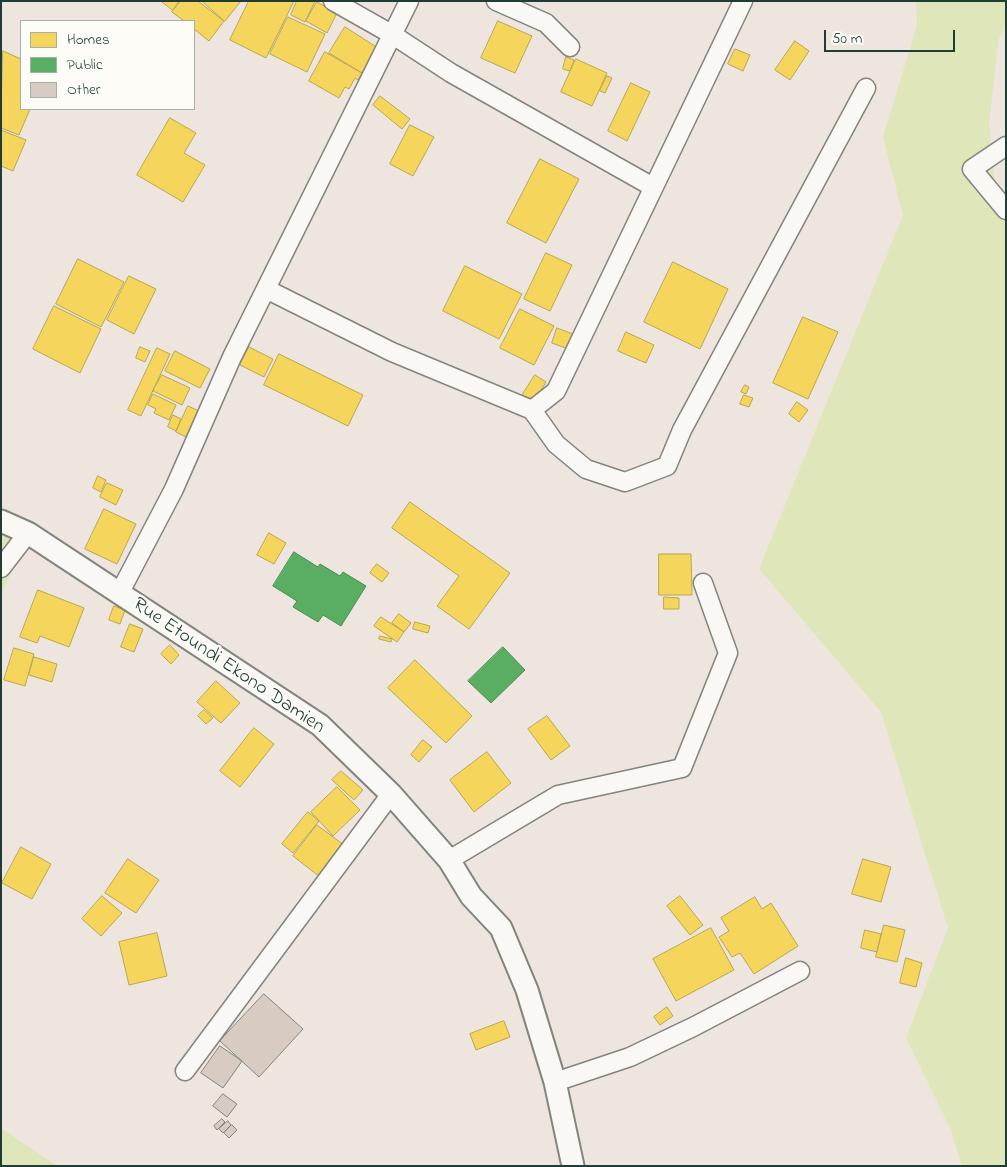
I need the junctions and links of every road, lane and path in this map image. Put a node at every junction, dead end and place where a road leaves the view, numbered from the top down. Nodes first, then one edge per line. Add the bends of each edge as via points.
1 (333, 1) edge
2 (409, 1) edge
3 (496, 1) edge
4 (743, 1) edge
5 (393, 35) junction
6 (570, 47) dead end
7 (866, 88) dead end
8 (1006, 146) edge
9 (653, 187) junction
10 (1006, 210) edge
11 (266, 289) junction
12 (532, 410) junction
13 (1, 521) edge
14 (28, 532) junction
15 (1, 568) edge
16 (703, 583) dead end
17 (119, 594) junction
18 (391, 794) junction
19 (448, 860) junction
20 (800, 971) dead end
21 (185, 1071) dead end
22 (555, 1082) junction
23 (573, 1166) edge

1 - 5 street
2 - 5 street
3 - 6 street via 546,24
4 - 9 street
5 - 9 street via 451,73
5 - 11 street
7 - 12 street via 682,430 667,466 625,482 586,469 556,444
8 - 10 street via 972,168
9 - 12 street via 556,391
11 - 12 street via 392,352
11 - 17 street via 232,357 174,490
13 - 14 street, Rue Etoundi Ekono Damien
14 - 15 street
14 - 17 street, Rue Etoundi Ekono Damien
16 - 19 street via 728,653 682,768 558,795
17 - 18 street, Rue Etoundi Ekono Damien via 320,725
18 - 19 street, Rue Etoundi Ekono Damien
18 - 21 street
19 - 22 street, Rue Etoundi Ekono Damien via 472,896 501,928 526,990
20 - 22 street via 630,1057
22 - 23 street, Rue Etoundi Ekono Damien

